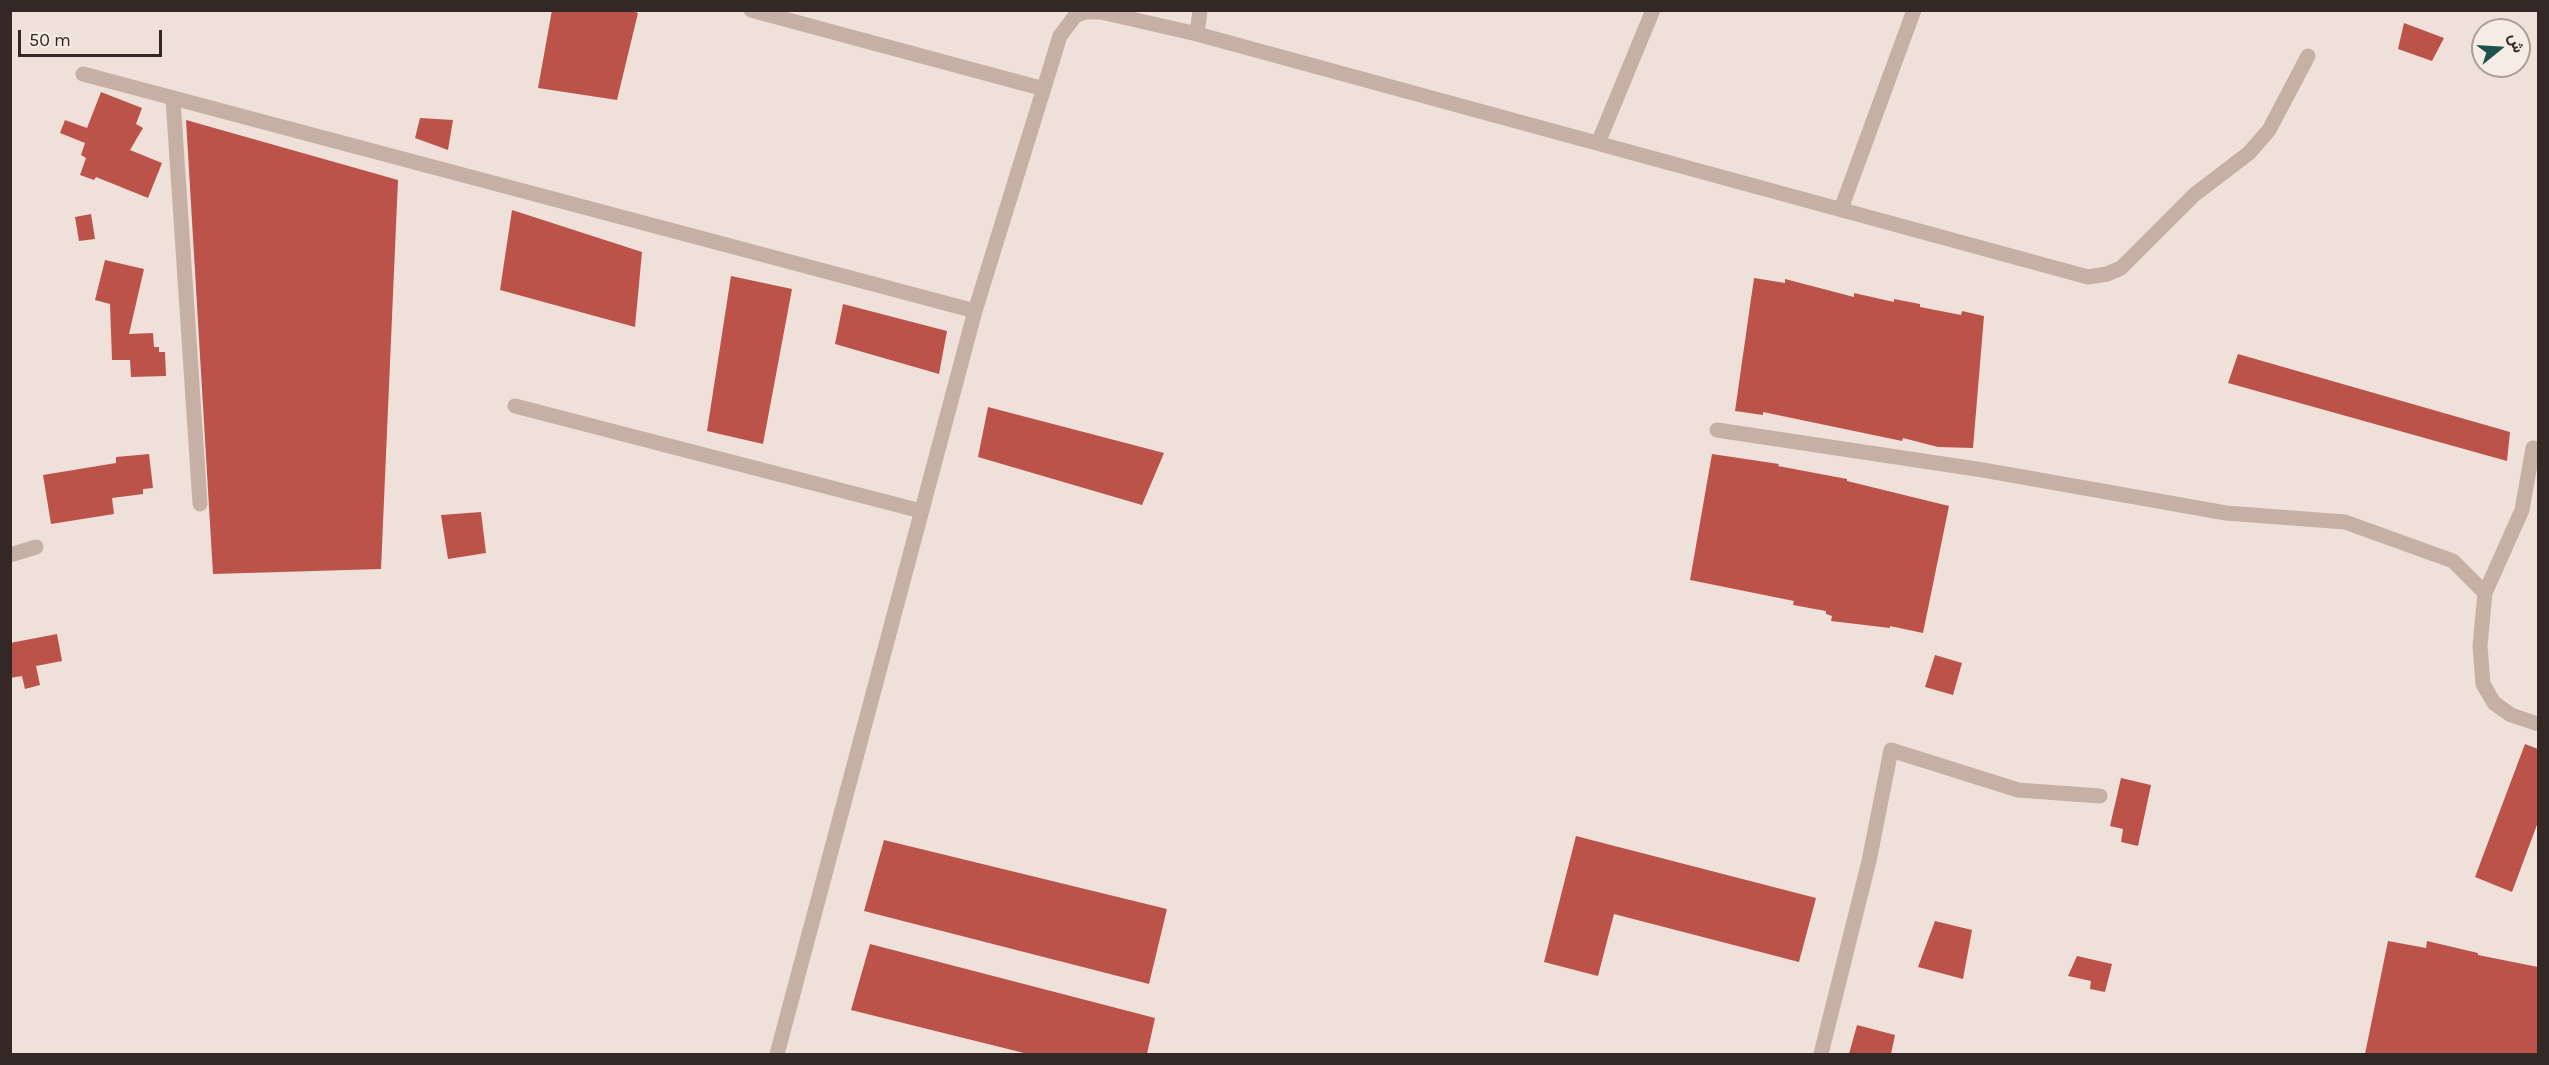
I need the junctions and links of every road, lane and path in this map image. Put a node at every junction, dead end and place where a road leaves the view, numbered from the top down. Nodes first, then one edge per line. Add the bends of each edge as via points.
1 (751, 10) edge
2 (1200, 10) edge
3 (1653, 10) edge
4 (1914, 10) edge
5 (1197, 34) junction
6 (2308, 56) dead end
7 (82, 74) dead end
8 (1044, 89) junction
9 (173, 99) junction
10 (1598, 143) junction
11 (1841, 209) junction
12 (975, 311) junction
13 (515, 406) dead end
14 (1717, 430) dead end
15 (2534, 448) dead end
16 (200, 504) dead end
17 (921, 511) junction
18 (36, 548) dead end
19 (10, 555) edge
20 (2484, 593) junction
21 (2538, 724) edge
22 (2100, 796) dead end
23 (777, 1054) edge
24 (1821, 1054) edge

1 - 8 street
2 - 5 street
3 - 10 street
4 - 11 street
5 - 8 street via 1101,12 1085,12 1068,23 1060,36
5 - 10 street
6 - 11 street via 2274,123 2256,145 2194,195 2121,268 2107,274 2086,276
7 - 9 street
8 - 12 street
9 - 12 street
9 - 16 street
10 - 11 street
12 - 17 street
13 - 17 street
14 - 20 street via 1983,470 2226,513 2345,522 2453,561
15 - 20 street via 2522,510
17 - 23 street
18 - 19 street
20 - 21 street via 2480,646 2483,684 2502,709
22 - 24 street via 2018,790 1891,750 1869,861

